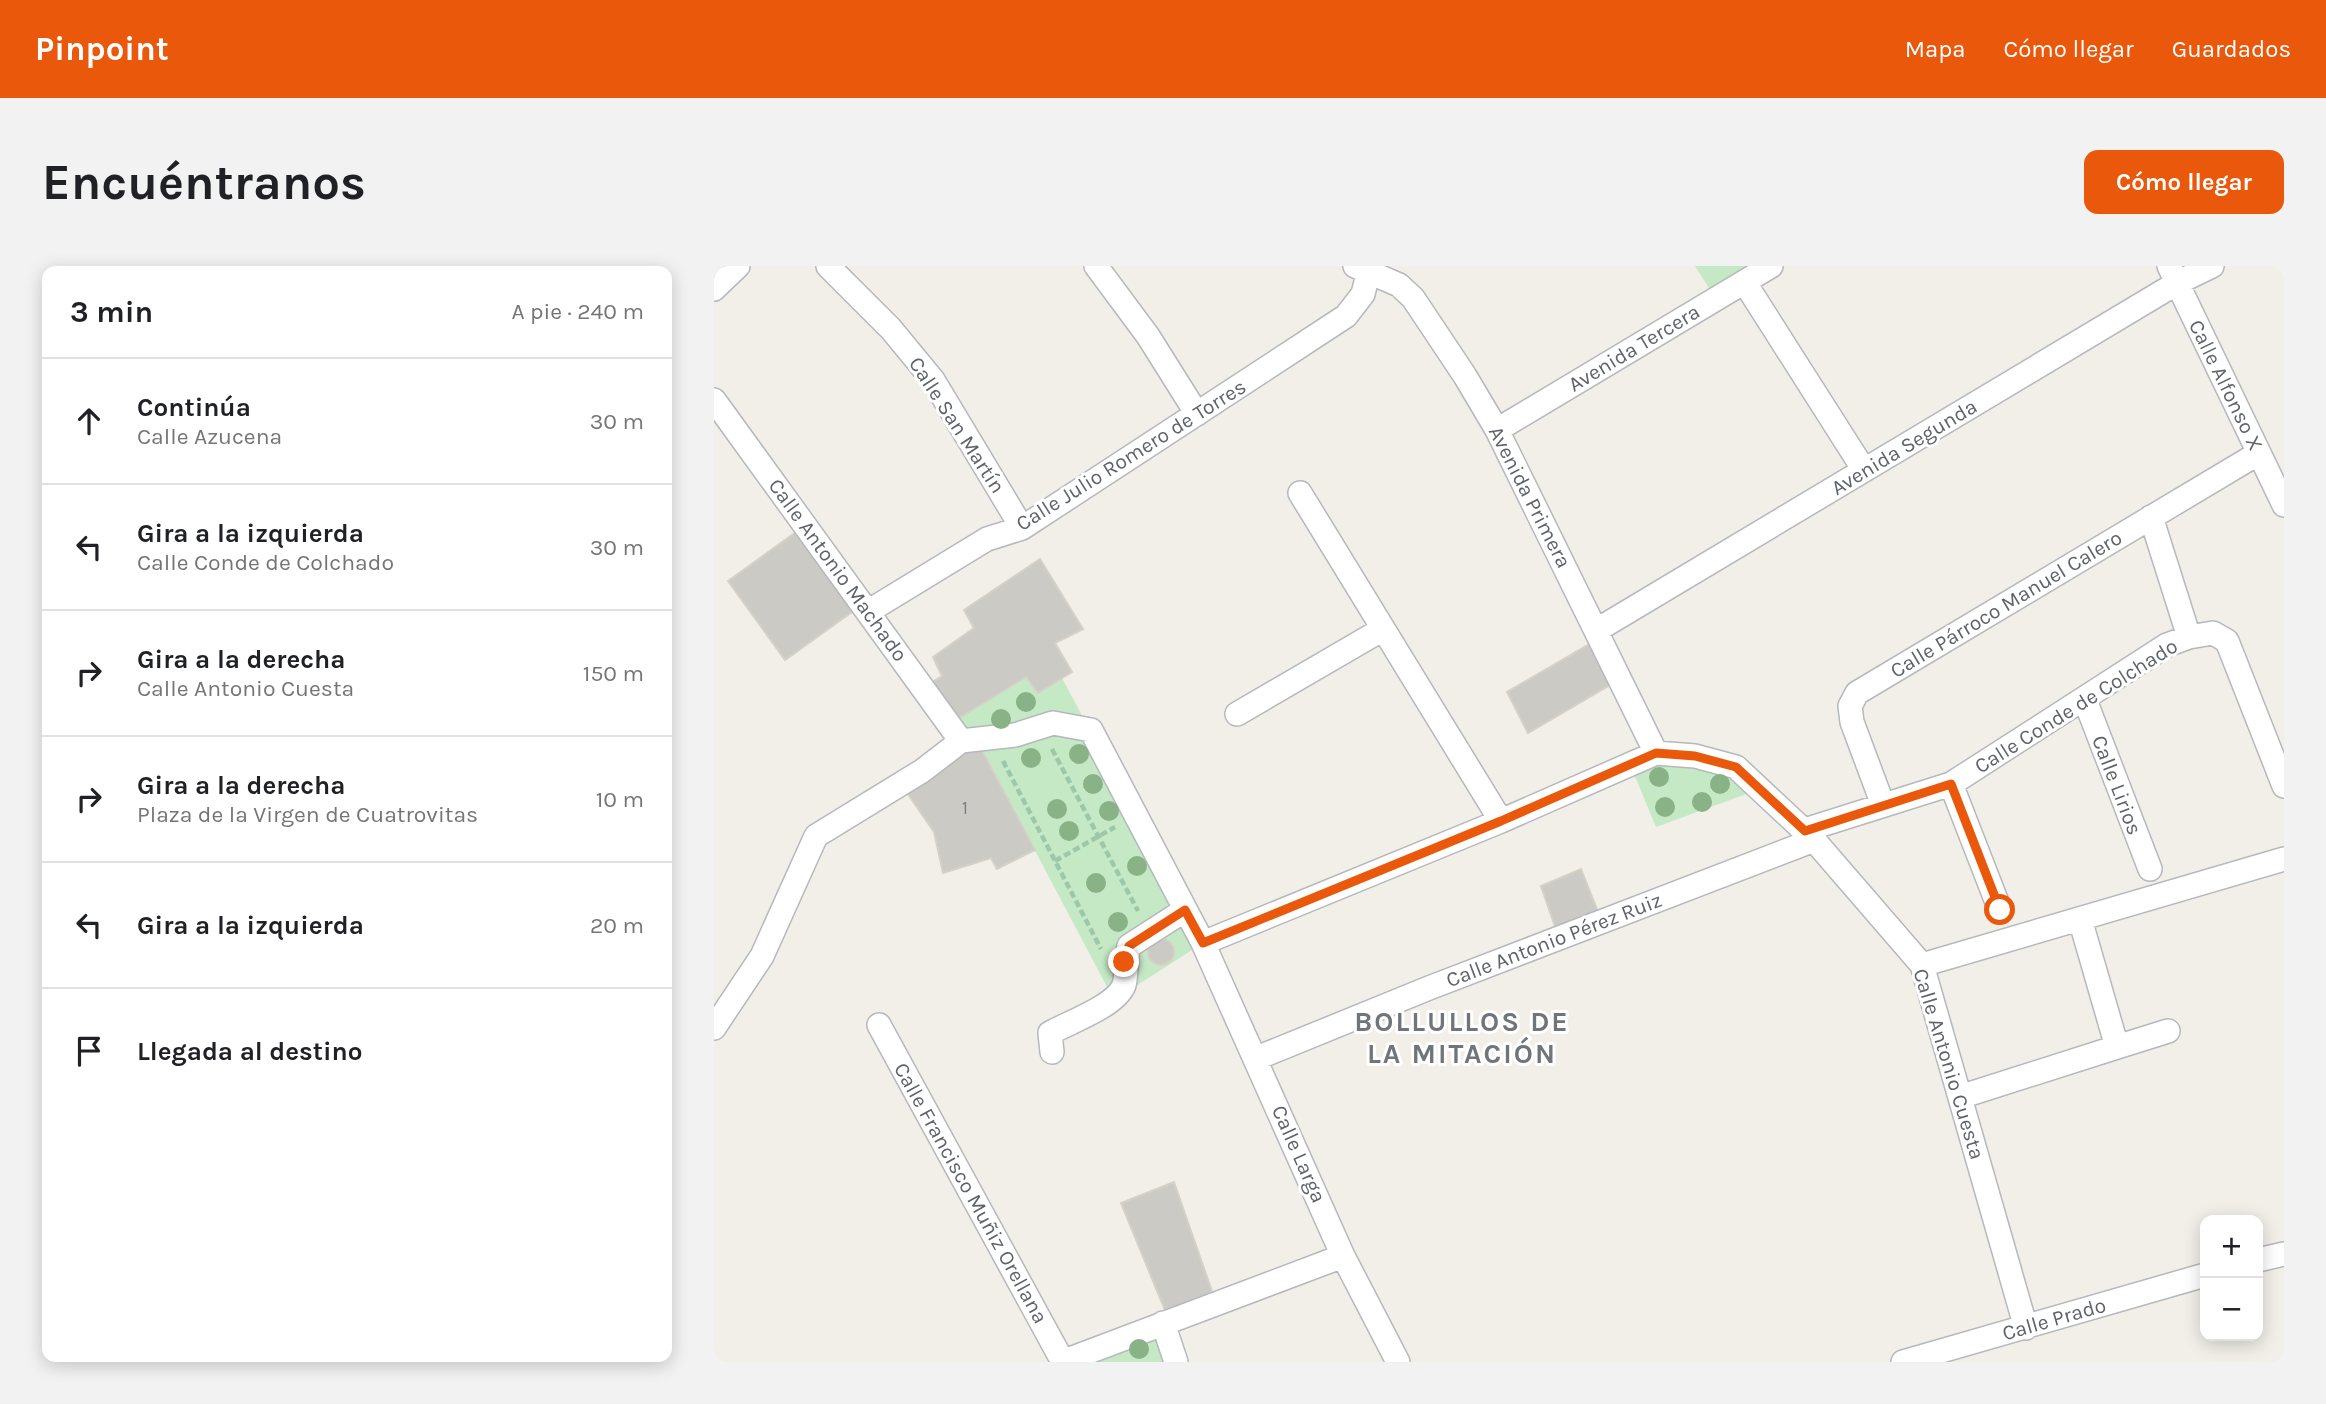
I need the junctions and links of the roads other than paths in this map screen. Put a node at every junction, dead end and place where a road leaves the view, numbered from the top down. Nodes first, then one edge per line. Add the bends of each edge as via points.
1 (738, 266) edge
2 (828, 266) edge
3 (1096, 266) edge
4 (1772, 266) edge
5 (2212, 266) edge
6 (1364, 268) edge
7 (2173, 275) edge
8 (1745, 283) junction
9 (714, 289) edge
10 (714, 400) edge
11 (1197, 414) junction
12 (1497, 430) junction
13 (2259, 453) junction
14 (1864, 470) junction
15 (1300, 493) dead end
16 (2284, 505) edge
17 (2151, 517) junction
18 (1022, 528) junction
19 (869, 611) junction
20 (1383, 629) junction
21 (1597, 630) junction
22 (2189, 637) junction
23 (2085, 700) junction
24 (1237, 714) dead end
25 (961, 741) junction
26 (1656, 753) junction
27 (1951, 784) junction
28 (2284, 786) edge
29 (1883, 805) junction
30 (1501, 821) junction
31 (1809, 836) junction
32 (2284, 859) edge
33 (2150, 869) dead end
34 (1185, 910) junction
35 (2000, 910) dead end
36 (2080, 919) junction
37 (1203, 943) junction
38 (1922, 965) junction
39 (879, 1025) dead end
40 (714, 1027) edge
41 (2168, 1031) dead end
42 (2117, 1047) junction
43 (1052, 1052) dead end
44 (1257, 1058) junction
45 (1960, 1097) junction
46 (2284, 1254) edge
47 (1343, 1256) junction
48 (2263, 1259) edge
49 (2200, 1276) edge
50 (1163, 1323) junction
51 (2026, 1328) junction
52 (1062, 1362) edge
53 (1176, 1362) edge
54 (1398, 1362) edge
55 (1903, 1362) edge

1 - 9 street
2 - 18 street, Calle San Martín via 891,329 933,380
3 - 11 street
4 - 8 street, Avenida Tercera
5 - 7 street, Avenida Segunda
6 - 11 street, Calle Julio Romero de Torres via 1363,295 1346,316
6 - 12 street, Avenida Primera via 1399,285 1413,298
7 - 13 street, Calle Alfonso X
7 - 14 street, Avenida Segunda
8 - 12 street, Avenida Tercera
8 - 14 street
10 - 19 street, Calle Antonio Machado
11 - 18 street, Calle Julio Romero de Torres
12 - 21 street, Avenida Primera
13 - 16 street, Calle Alfonso X
13 - 17 street, Calle Párroco Manuel Calero
14 - 21 street, Avenida Segunda
15 - 20 street
17 - 22 street
17 - 29 street, Calle Párroco Manuel Calero via 1857,693 1850,706 1852,722
18 - 19 street, Calle Julio Romero de Torres via 969,549
19 - 25 street, Calle Antonio Machado
20 - 24 street
20 - 30 street
21 - 26 street, Avenida Primera
22 - 23 street, Calle Conde de Colchado via 2167,645
22 - 28 street via 2213,633 2227,641
23 - 27 street, Calle Conde de Colchado
23 - 33 street, Calle Lirios
25 - 34 street, Calle Larga via 991,739 1053,723 1091,730
25 - 40 street via 922,771 816,836 762,956
26 - 30 street, Calle Antonio Cuesta
26 - 31 street, Calle Antonio Cuesta via 1695,756 1736,767
27 - 29 street, Calle Conde de Colchado
27 - 35 street
29 - 31 street, Calle Conde de Colchado
30 - 37 street, Calle Antonio Cuesta
31 - 38 street, Calle Antonio Cuesta
31 - 44 street, Calle Antonio Pérez Ruiz
32 - 36 street
34 - 37 street, Calle Larga
34 - 43 street via 1129,946 1122,989 1114,999 1050,1033
36 - 38 street
36 - 42 street
37 - 44 street, Calle Larga
38 - 45 street, Calle Antonio Cuesta
39 - 52 street, Calle Francisco Muñiz Orellana
41 - 42 street
42 - 45 street
44 - 47 street, Calle Larga
45 - 51 street, Calle Antonio Cuesta
46 - 48 street
47 - 50 street
47 - 54 street, Calle Larga
49 - 51 street, Calle Prado
50 - 52 street
50 - 53 street
51 - 55 street, Calle Prado

